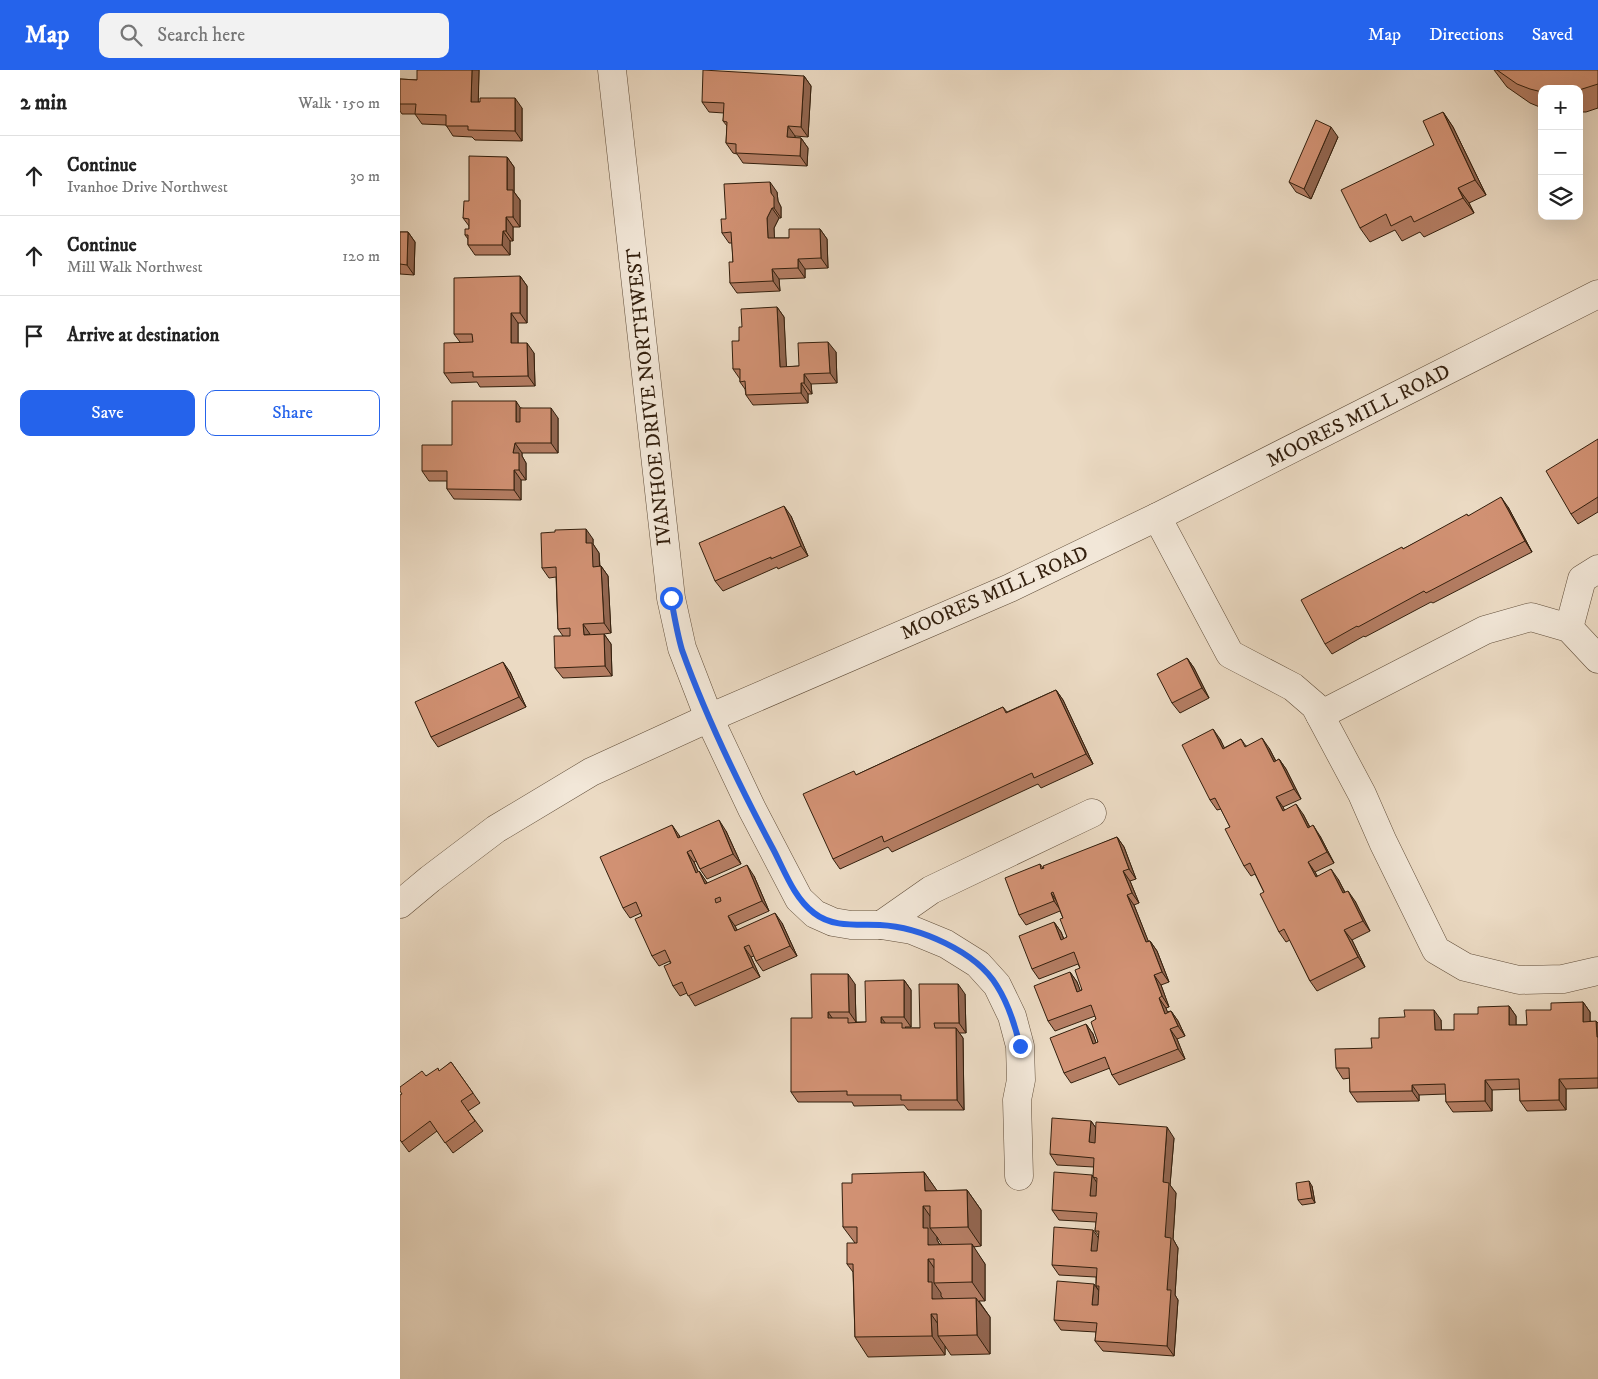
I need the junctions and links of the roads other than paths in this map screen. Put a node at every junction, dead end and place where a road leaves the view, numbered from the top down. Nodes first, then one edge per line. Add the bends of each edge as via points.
1 (612, 70) edge
2 (1598, 294) edge
3 (1157, 517) junction
4 (1598, 569) edge
5 (1569, 628) junction
6 (1598, 659) edge
7 (1320, 715) junction
8 (709, 718) junction
9 (1092, 813) dead end
10 (400, 904) edge
11 (881, 925) junction
12 (1598, 972) edge
13 (1019, 1176) dead end

1 - 8 street, IVANHOE DRIVE NORTHWEST via 671,598 682,648
2 - 3 street, MOORES MILL ROAD
3 - 7 street via 1230,654 1293,687 1316,706
3 - 8 street, MOORES MILL ROAD via 1010,588
4 - 5 street via 1582,579
5 - 6 street
5 - 7 street via 1531,617 1485,630
7 - 12 street via 1362,794 1436,950 1465,967 1519,980 1563,979
8 - 10 street, MOORES MILL ROAD via 592,772 523,812 496,829
8 - 11 street, IVANHOE DRIVE NORTHWEST via 800,899 815,914 833,922
9 - 11 street via 930,890
11 - 13 street, IVANHOE DRIVE NORTHWEST via 912,930 946,944 978,964 997,985 1012,1016 1020,1046 1021,1080 1017,1100

